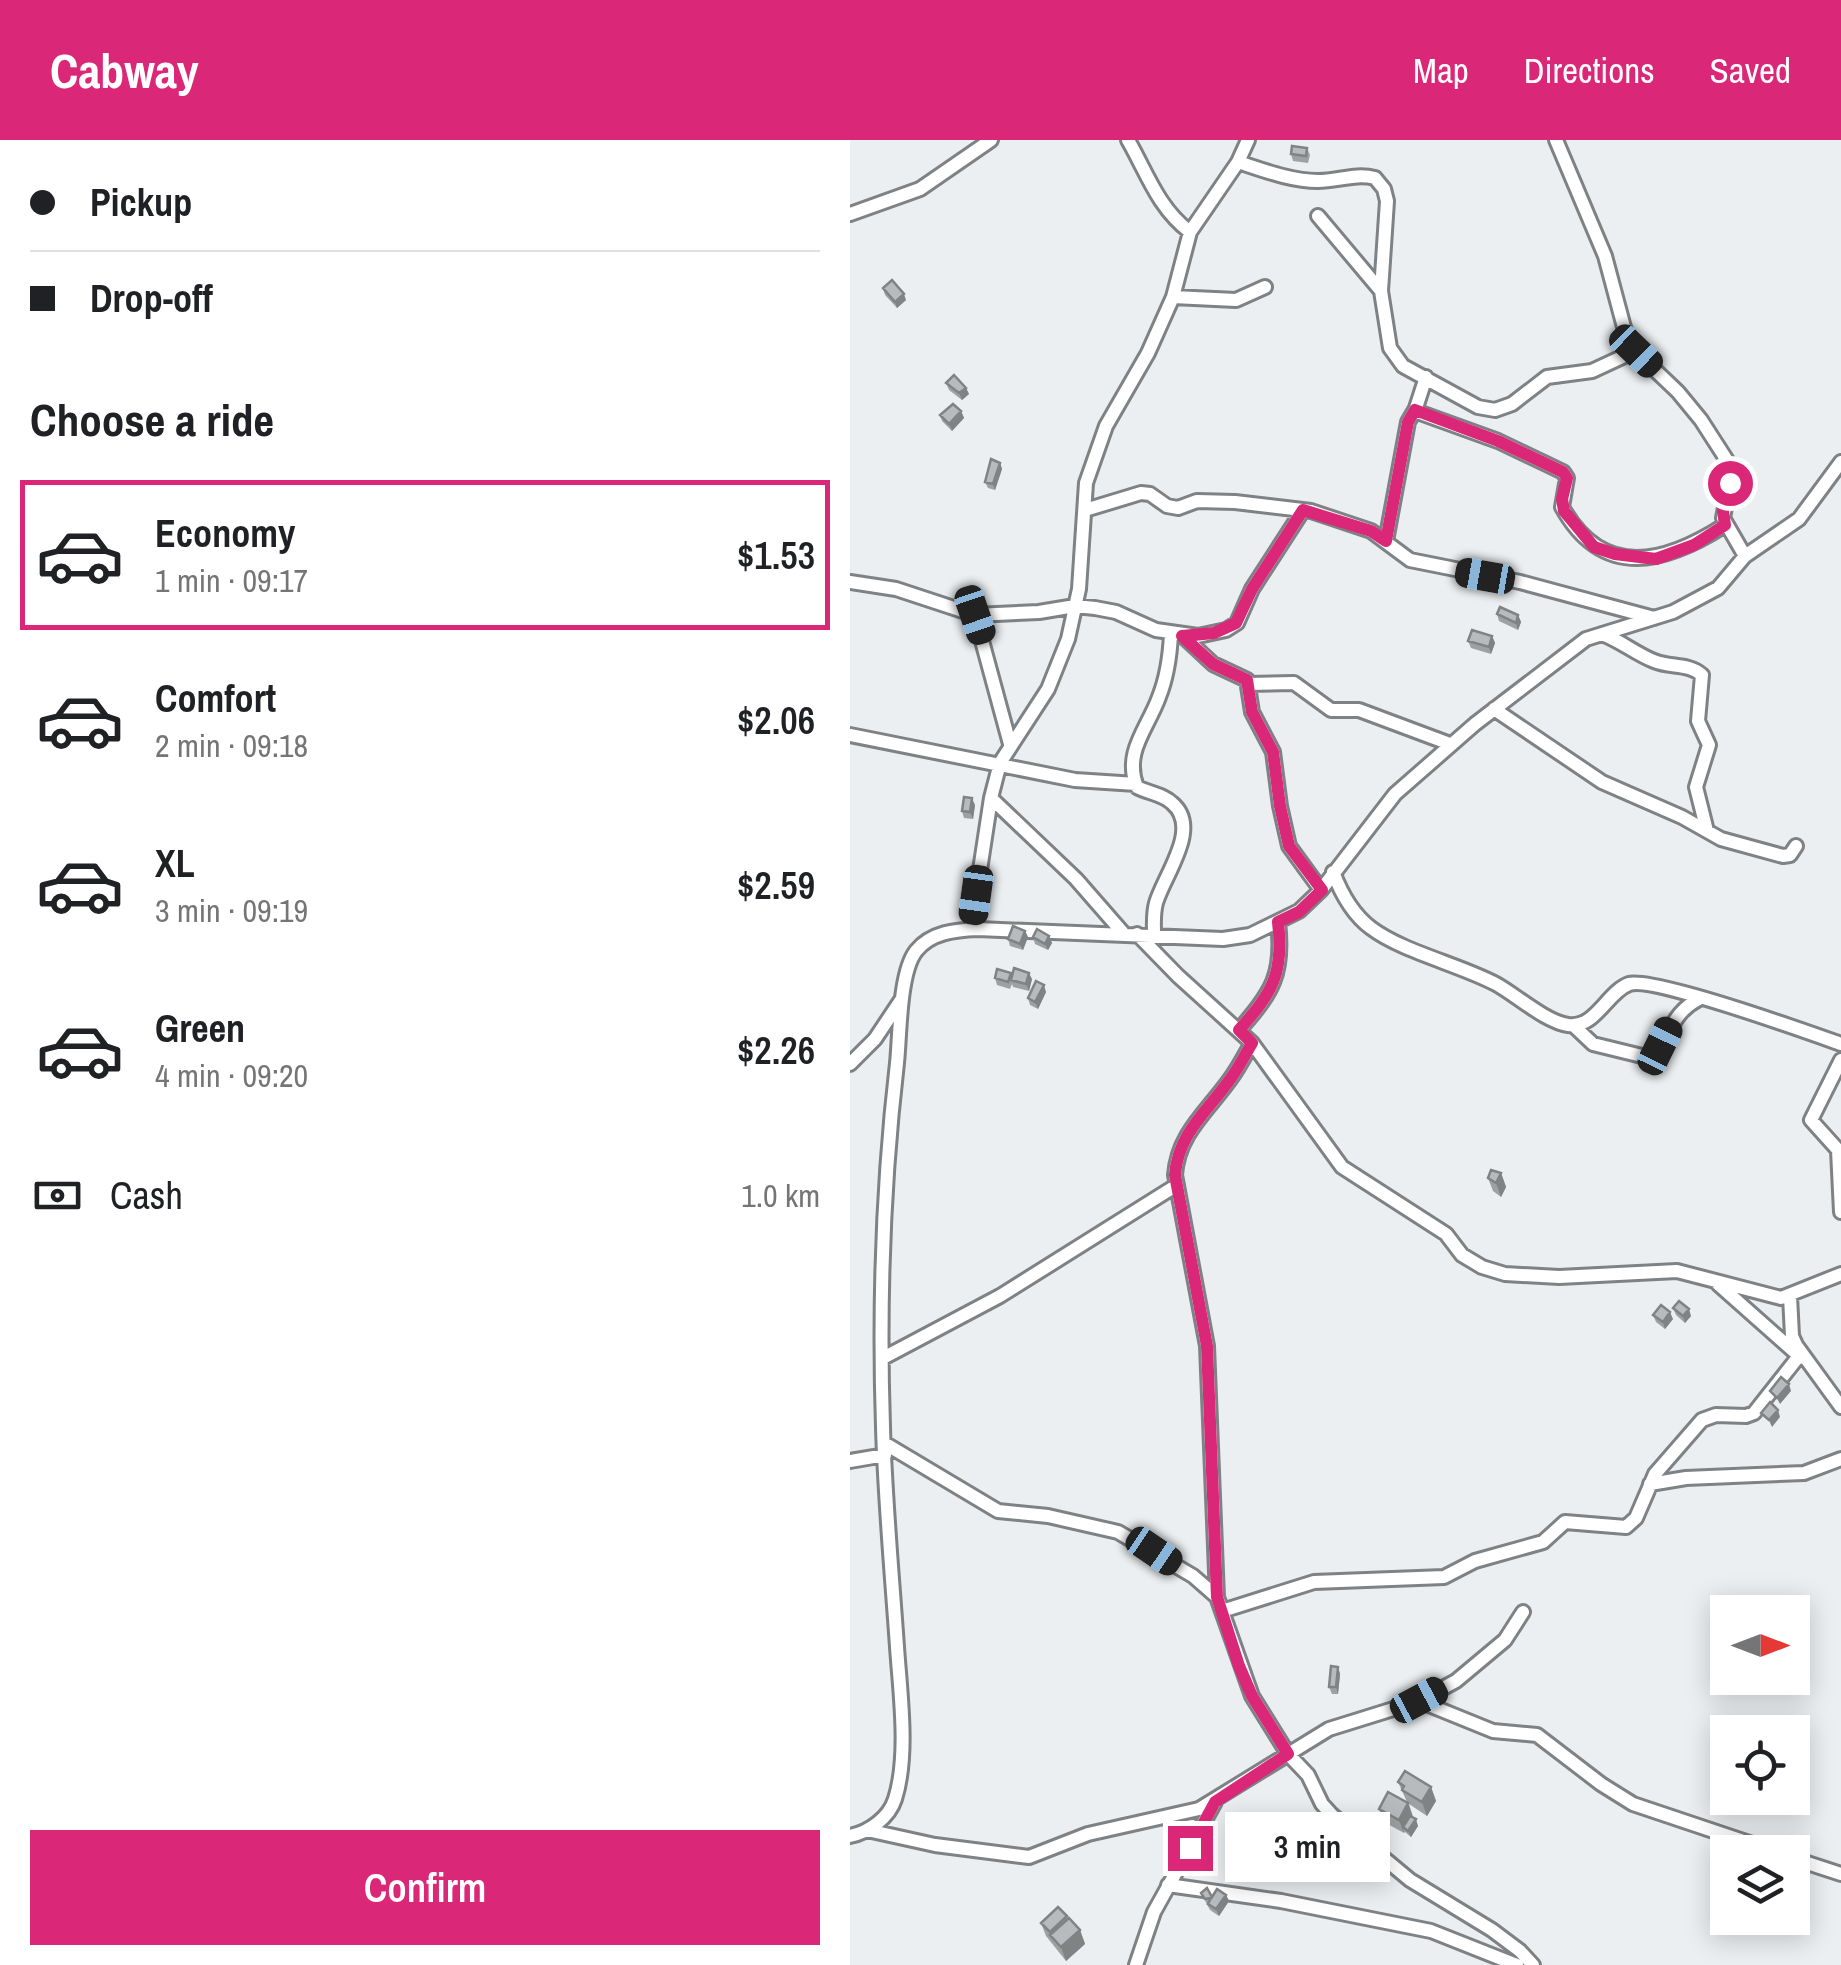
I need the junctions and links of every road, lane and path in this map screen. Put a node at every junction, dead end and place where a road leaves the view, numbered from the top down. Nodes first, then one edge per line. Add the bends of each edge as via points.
1 (991, 140) edge
2 (1128, 140) edge
3 (1248, 140) edge
4 (1556, 140) edge
5 (1238, 162) junction
6 (850, 214) edge
7 (1318, 216) dead end
8 (1190, 232) junction
9 (1265, 287) dead end
10 (1381, 291) junction
11 (1173, 297) junction
12 (1636, 351) junction
13 (1426, 378) junction
14 (1415, 410) junction
15 (1841, 462) edge
16 (1084, 510) junction
17 (1303, 510) junction
18 (1725, 525) junction
19 (1386, 541) junction
20 (1745, 556) junction
21 (850, 582) edge
22 (1075, 606) junction
23 (975, 615) junction
24 (1654, 618) junction
25 (1600, 633) junction
26 (1177, 635) junction
27 (1248, 684) junction
28 (1494, 709) junction
29 (850, 735) edge
30 (1010, 744) junction
31 (1450, 744) junction
32 (1000, 763) junction
33 (1136, 784) junction
34 (991, 798) junction
35 (1707, 830) junction
36 (1796, 846) dead end
37 (1333, 872) junction
38 (1322, 890) junction
39 (1278, 922) junction
40 (971, 929) junction
41 (1130, 934) junction
42 (1154, 934) junction
43 (904, 995) junction
44 (1700, 998) junction
45 (1574, 1026) junction
46 (1239, 1030) junction
47 (1252, 1043) junction
48 (1841, 1044) edge
49 (1841, 1060) edge
50 (850, 1064) edge
51 (1177, 1185) junction
52 (1841, 1212) edge
53 (1841, 1274) edge
54 (1714, 1280) junction
55 (1790, 1296) junction
56 (1801, 1357) junction
57 (883, 1358) junction
58 (1841, 1407) edge
59 (884, 1449) junction
60 (1841, 1459) edge
61 (850, 1461) edge
62 (1650, 1484) junction
63 (1217, 1597) junction
64 (1222, 1612) junction
65 (1523, 1612) dead end
66 (1419, 1700) junction
67 (1288, 1754) junction
68 (1215, 1802) junction
69 (866, 1830) junction
70 (1726, 1835) edge
71 (850, 1836) edge
72 (1810, 1864) edge
73 (1841, 1874) edge
74 (1168, 1885) junction
75 (1136, 1965) edge
76 (1517, 1965) edge
77 (1533, 1965) edge

1 - 6 street via 920,189
2 - 8 street via 1158,199
3 - 5 street
4 - 12 street
5 - 8 street
5 - 10 street via 1300,180 1375,178 1386,202
7 - 10 street
8 - 11 street
9 - 11 street via 1236,300
10 - 13 street via 1390,348 1402,366
11 - 16 street via 1106,426 1086,482
12 - 13 street via 1592,371 1547,377 1495,410
12 - 18 street via 1723,451 1732,476
13 - 14 street
14 - 18 street via 1563,472 1562,507 1594,547 1656,559
14 - 19 street
15 - 20 street via 1799,519
16 - 17 street via 1141,494 1178,508 1220,502
16 - 22 street
17 - 19 street
17 - 26 street via 1236,623 1214,633
18 - 20 street
19 - 24 street via 1410,560
20 - 24 street via 1718,588
21 - 23 street
22 - 23 street
22 - 26 street via 1116,612
22 - 30 street via 1048,689
23 - 30 street
24 - 25 street
25 - 28 street
25 - 35 street via 1656,662 1702,675 1698,721 1709,745 1696,787
26 - 27 street
26 - 33 street via 1134,752
27 - 31 street via 1294,683 1331,710 1360,710
27 - 38 street via 1252,712 1273,752 1289,846
28 - 31 street
28 - 35 street via 1602,782
29 - 32 street
30 - 32 street
31 - 37 street via 1395,794
32 - 33 street via 1075,780
32 - 34 street
33 - 42 street via 1178,807 1184,824 1155,906
34 - 40 street
34 - 41 street
35 - 36 street via 1783,856
37 - 38 street
37 - 45 street via 1343,896 1389,940 1472,972
38 - 39 street
39 - 42 street via 1223,939
39 - 46 street via 1280,968
40 - 41 street
40 - 43 street via 939,935 917,949
41 - 42 street
41 - 46 street
43 - 50 street
43 - 57 street via 888,1133
44 - 45 street via 1633,983
44 - 45 street via 1679,1011 1646,1057 1593,1044
44 - 48 street
46 - 47 street
47 - 51 street via 1178,1152
47 - 54 street via 1342,1167 1446,1234 1462,1256 1482,1267 1559,1278 1677,1271
49 - 52 street via 1811,1120 1838,1150
51 - 57 street via 1000,1296
51 - 63 street via 1207,1346
53 - 55 street
54 - 55 street via 1768,1297
54 - 56 street
55 - 56 street via 1792,1336
56 - 58 street
56 - 62 street via 1754,1412 1706,1418
57 - 59 street
59 - 61 street
59 - 63 street via 998,1511 1118,1532
59 - 69 street via 900,1760 895,1800
60 - 62 street via 1804,1473
62 - 64 street via 1626,1527 1565,1522 1543,1542 1444,1577 1314,1582
63 - 64 street
64 - 67 street via 1252,1696
65 - 66 street via 1487,1657
66 - 67 street via 1329,1729
66 - 70 street via 1493,1730 1537,1735 1634,1804
67 - 68 street
67 - 77 street via 1322,1804 1369,1848
68 - 69 street via 1088,1834 1029,1858
68 - 74 street
69 - 71 street
72 - 73 street
74 - 75 street
74 - 76 street via 1431,1931

